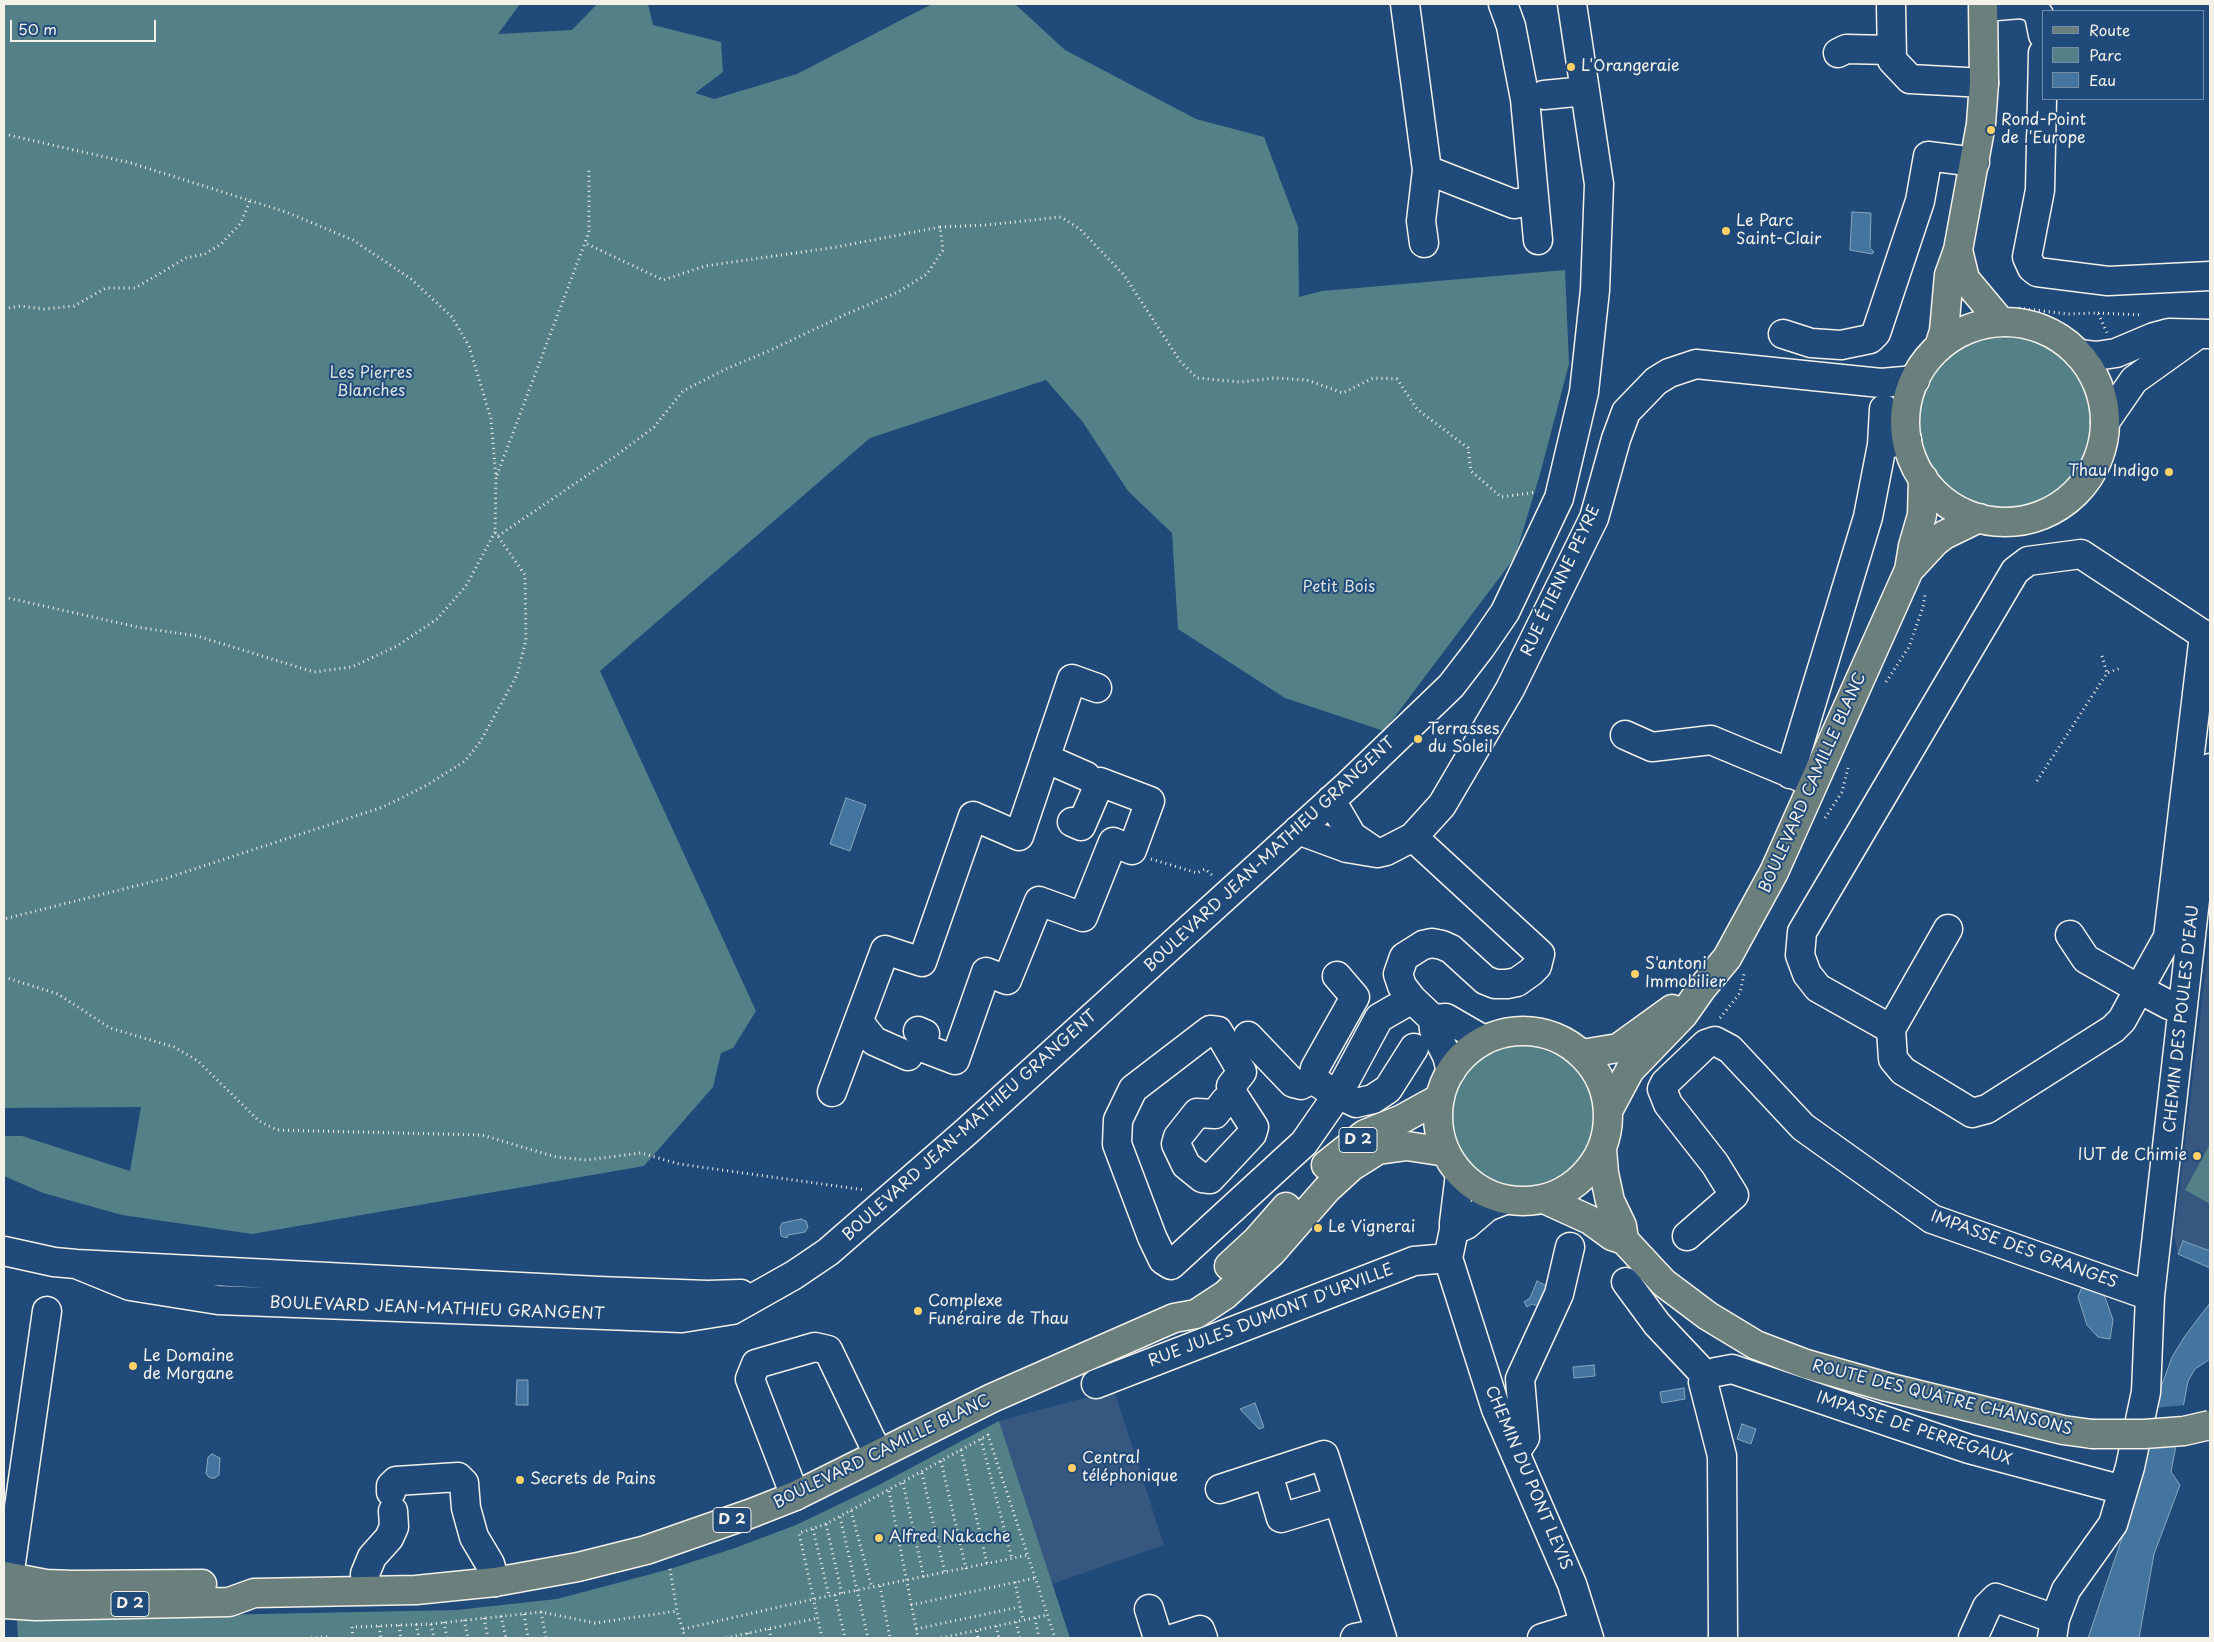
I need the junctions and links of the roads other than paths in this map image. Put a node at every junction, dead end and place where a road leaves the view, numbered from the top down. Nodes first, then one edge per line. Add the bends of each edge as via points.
1 (1405, 4) edge
2 (1503, 4) edge
3 (1572, 4) edge
4 (1890, 4) edge
5 (1984, 5) edge
6 (2033, 5) edge
7 (2042, 31) edge
8 (1892, 50) junction
9 (1838, 53) dead end
10 (1984, 83) junction
11 (1585, 91) junction
12 (1544, 95) dead end
13 (2042, 99) edge
14 (1975, 162) junction
15 (1427, 170) junction
16 (1534, 200) junction
17 (1538, 240) dead end
18 (1424, 243) dead end
19 (1958, 250) junction
20 (2210, 276) edge
21 (2006, 313) junction
22 (1783, 334) dead end
23 (2204, 334) edge
24 (1939, 347) junction
25 (2078, 354) junction
26 (1915, 380) junction
27 (1884, 409) dead end
28 (2111, 431) junction
29 (1895, 443) junction
30 (1923, 478) junction
31 (1986, 524) junction
32 (1918, 580) junction
33 (1097, 688) dead end
34 (1625, 735) dead end
35 (1046, 758) junction
36 (2210, 768) edge
37 (1086, 776) dead end
38 (1802, 778) junction
39 (1331, 800) junction
40 (1072, 822) dead end
41 (1298, 830) junction
42 (1414, 837) junction
43 (1377, 853) junction
44 (1948, 929) dead end
45 (2070, 935) dead end
46 (1337, 976) dead end
47 (1702, 988) junction
48 (2139, 989) junction
49 (1412, 999) junction
50 (2182, 1008) junction
51 (1433, 1018) junction
52 (859, 1022) junction
53 (1891, 1029) junction
54 (918, 1031) dead end
55 (1248, 1036) dead end
56 (1484, 1040) junction
57 (1414, 1048) dead end
58 (1582, 1054) junction
59 (908, 1056) dead end
60 (1451, 1071) junction
61 (1313, 1080) junction
62 (832, 1092) dead end
63 (1338, 1094) junction
64 (1234, 1096) dead end
65 (1440, 1098) junction
66 (1608, 1111) junction
67 (1602, 1149) junction
68 (1446, 1152) junction
69 (1460, 1174) junction
70 (1544, 1199) junction
71 (1505, 1200) junction
72 (1454, 1230) junction
73 (1687, 1236) dead end
74 (1624, 1240) junction
75 (1570, 1247) dead end
76 (4, 1251) edge
77 (1448, 1258) junction
78 (1626, 1282) dead end
79 (2150, 1296) junction
80 (47, 1311) dead end
81 (1174, 1318) junction
82 (1706, 1376) junction
83 (1096, 1384) dead end
84 (2210, 1425) edge
85 (1515, 1453) junction
86 (878, 1454) junction
87 (1268, 1474) junction
88 (1220, 1489) dead end
89 (2123, 1490) junction
90 (795, 1496) junction
91 (1337, 1501) junction
92 (6, 1577) edge
93 (495, 1582) junction
94 (367, 1590) junction
95 (254, 1592) junction
96 (4, 1604) edge
97 (1150, 1609) dead end
98 (2054, 1629) edge
99 (1586, 1631) edge
100 (1372, 1637) edge
101 (1158, 1638) edge
102 (1176, 1638) edge
103 (1203, 1638) edge
104 (1542, 1638) edge
105 (1723, 1638) edge
106 (1972, 1638) edge

1 - 15 street
2 - 16 street via 1511,26 1525,99
3 - 11 street, BOULEVARD JEAN-MATHIEU GRANGENT
4 - 8 street
5 - 6 street
5 - 10 main road
6 - 7 street
8 - 9 street via 1846,49
8 - 10 street via 1892,60 1910,79
10 - 14 main road
11 - 12 street
11 - 39 street, BOULEVARD JEAN-MATHIEU GRANGENT via 1599,184 1595,290 1584,392 1559,498 1504,612 1481,647 1451,686
13 - 20 street via 2040,190 2027,256 2032,268 2037,272 2108,281
14 - 19 main road
14 - 22 street via 1928,156 1920,200 1876,333 1870,339 1841,345 1811,343
15 - 16 street via 1514,204
15 - 18 street via 1420,221
16 - 17 street
19 - 21 main road via 1965,279
19 - 24 main road via 1949,275 1944,332
21 - 24 main road via 1958,334
21 - 25 main road via 2056,336
23 - 25 street via 2169,333 2116,353
23 - 28 street via 2134,380
24 - 26 main road
25 - 28 main road via 2093,374
26 - 29 main road via 1906,420
26 - 42 street, RUE ÉTIENNE PEYRE via 1881,383 1696,364 1656,381 1626,412 1594,518 1510,689 1442,805
27 - 29 street
28 - 31 main road via 2083,486 2066,502 2025,520
29 - 30 main road via 1913,460
29 - 38 street via 1868,517
30 - 31 main road via 1938,496 1957,510
30 - 32 main road, BOULEVARD CAMILLE BLANC via 1922,515 1913,546
31 - 32 main road, BOULEVARD CAMILLE BLANC via 1944,535 1935,542
32 - 38 main road, BOULEVARD CAMILLE BLANC
33 - 35 street via 1072,679
34 - 38 street via 1652,746 1710,740
35 - 37 street
35 - 52 street via 1019,836 973,816 922,962 885,950
36 - 50 street, CHEMIN DES POULES D'EAU
38 - 47 main road, BOULEVARD CAMILLE BLANC via 1774,872 1727,958
39 - 41 street, BOULEVARD JEAN-MATHIEU GRANGENT
39 - 43 street via 1352,836
40 - 54 street via 1081,826 1100,782 1150,801 1132,850 1112,842 1083,917 1039,901 1007,980 986,972 955,1060 921,1047 925,1034
41 - 43 street via 1347,848
41 - 76 street, BOULEVARD JEAN-MATHIEU GRANGENT via 980,1119 828,1252 732,1310 682,1318 218,1300 130,1286 76,1264
42 - 43 street, RUE ÉTIENNE PEYRE
42 - 49 street via 1540,954 1536,966 1526,976 1517,982 1495,984 1478,975 1451,949 1432,943 1423,945 1404,957 1398,974
44 - 53 street
45 - 48 street via 2086,959
46 - 61 street via 1355,997 1315,1068
47 - 58 main road, BOULEVARD CAMILLE BLANC via 1618,1048
47 - 66 main road, BOULEVARD CAMILLE BLANC via 1683,1016 1630,1070
48 - 50 street via 2169,1005
48 - 53 street via 2122,1020 2113,1029 1987,1109 1972,1113 1903,1072 1892,1058
48 - 53 street via 2168,937 2204,635 2081,554 2028,562 2015,571 2005,585 1802,932 1800,955 1807,974 1818,988
49 - 51 street
49 - 63 street via 1379,1018
50 - 79 street, CHEMIN DES POULES D'EAU
51 - 56 street via 1446,1018
51 - 60 street via 1434,1030
52 - 59 street via 874,1042
52 - 62 street
55 - 61 street via 1293,1083 1301,1085
56 - 58 main road via 1509,1032 1535,1032 1560,1040
56 - 60 main road via 1466,1053
57 - 63 street via 1388,1089 1373,1099 1356,1103
58 - 66 main road via 1604,1090
60 - 65 main road
61 - 63 street
63 - 64 street via 1304,1143 1171,1265 1163,1260 1152,1237 1117,1144 1118,1120 1134,1089 1210,1030 1218,1031 1242,1072 1231,1086
65 - 68 main road via 1438,1125
65 - 81 main road, D 2 via 1365,1134 1336,1156 1251,1246 1213,1282 1185,1300
66 - 67 main road
67 - 70 main road via 1588,1172 1568,1189
67 - 74 main road, ROUTE DES QUATRE CHANSONS via 1610,1201 1622,1226
68 - 69 main road
68 - 81 main road, BOULEVARD CAMILLE BLANC / D 2 via 1407,1146 1378,1150 1339,1178 1271,1253 1225,1295 1196,1314
69 - 71 main road via 1481,1190
69 - 72 street, CHEMIN DU PONT LEVIS
70 - 71 main road
70 - 74 main road, ROUTE DES QUATRE CHANSONS
71 - 72 street
72 - 77 street, CHEMIN DU PONT LEVIS
73 - 79 street, IMPASSE DES GRANGES via 1734,1195 1715,1164 1668,1104 1662,1089 1706,1044 1715,1040 1730,1049 1803,1127 1932,1219
74 - 84 main road, ROUTE DES QUATRE CHANSONS, bridge via 1664,1283 1708,1316 1756,1345 1806,1364 2063,1430 2092,1434 2144,1434
75 - 85 street via 1559,1294 1520,1379 1525,1438
77 - 83 street, RUE JULES DUMONT D'URVILLE via 1414,1261
77 - 85 street, CHEMIN DU PONT LEVIS via 1496,1409
78 - 82 street via 1657,1324
79 - 89 street, CHEMIN DES POULES D'EAU via 2146,1392
80 - 92 street
81 - 86 main road, BOULEVARD CAMILLE BLANC / D 2 via 992,1398
82 - 89 street, IMPASSE DE PERREGAUX via 1722,1369 1732,1369 1969,1449
82 - 105 street via 1703,1389 1722,1456
85 - 99 street, CHEMIN DU PONT LEVIS via 1572,1584
86 - 90 main road, BOULEVARD CAMILLE BLANC / D 2
86 - 90 street via 828,1350 815,1347 756,1364 750,1378
87 - 88 street
87 - 91 street via 1281,1518
87 - 91 street via 1324,1455
89 - 98 street, CHEMIN DES POULES D'EAU via 2113,1524 2071,1581 2062,1599
90 - 93 main road, BOULEVARD CAMILLE BLANC / D 2 via 646,1550 578,1567
91 - 100 street
92 - 95 main road, BOULEVARD CAMILLE BLANC / D 2 via 72,1585 233,1584
93 - 94 main road, BOULEVARD CAMILLE BLANC / D 2 via 416,1590
93 - 94 street via 490,1564 474,1538 466,1508 464,1483 458,1477 396,1481 391,1486 394,1527 372,1557 365,1574
94 - 95 main road, BOULEVARD CAMILLE BLANC / D 2
95 - 96 main road, BOULEVARD CAMILLE BLANC / D 2 via 229,1602
97 - 101 street
98 - 106 street via 1996,1598 1987,1607
99 - 104 street
102 - 103 street via 1200,1630

